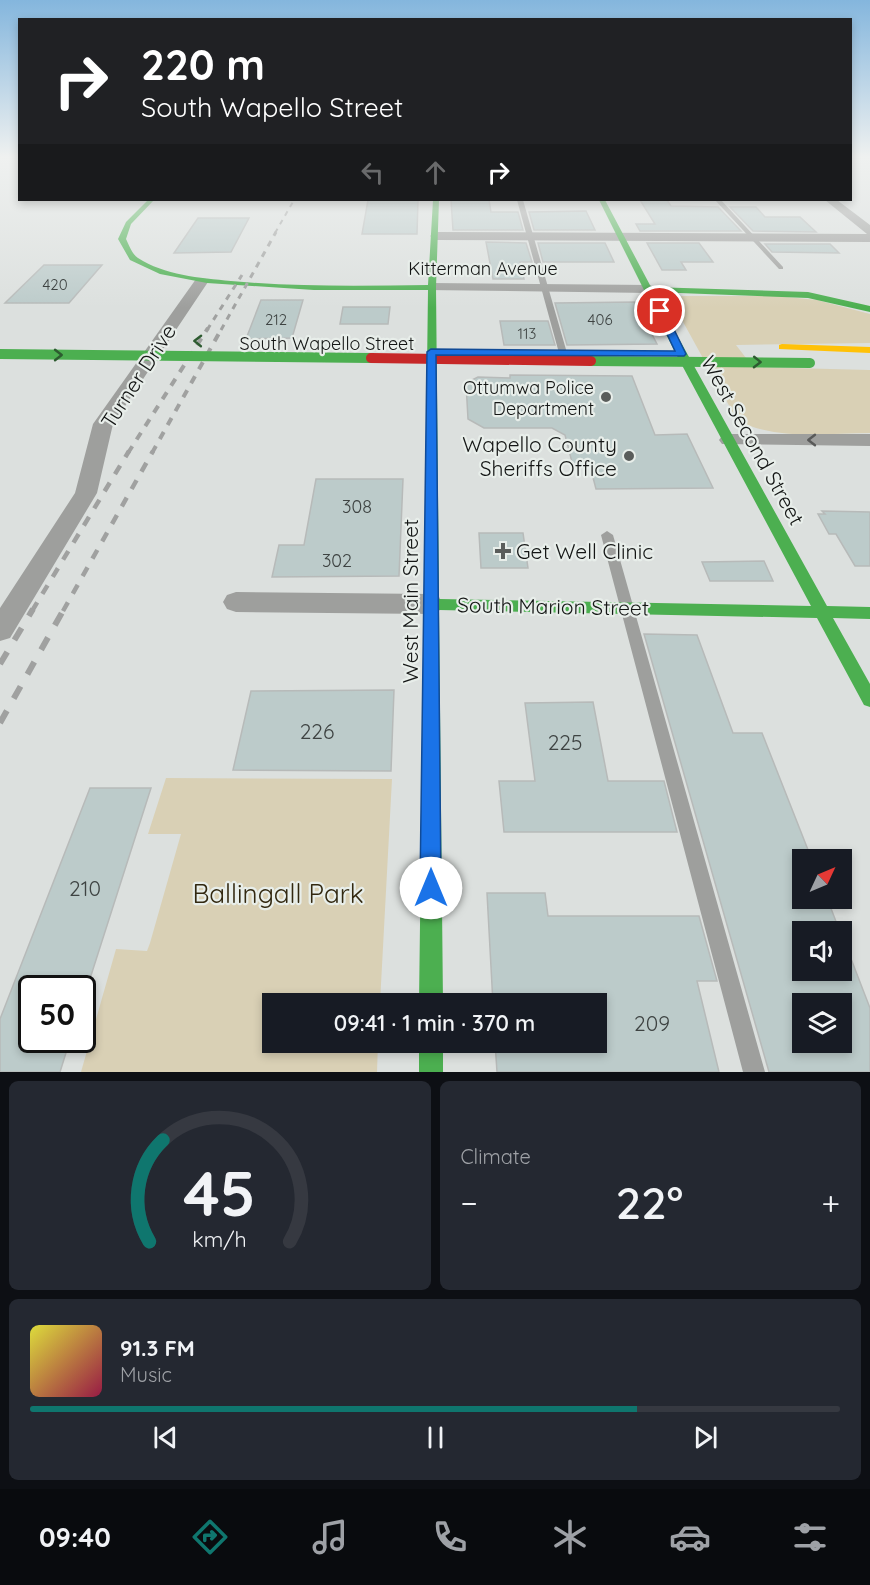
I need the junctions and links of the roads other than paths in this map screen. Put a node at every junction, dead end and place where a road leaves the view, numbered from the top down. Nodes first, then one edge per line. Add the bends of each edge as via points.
1 (144, 208) edge
2 (436, 208) edge
3 (522, 208) edge
4 (606, 208) edge
5 (725, 208) edge
6 (840, 208) edge
7 (870, 231) edge
8 (436, 237) junction
9 (530, 237) junction
10 (622, 237) junction
11 (753, 237) junction
12 (870, 238) edge
13 (781, 268) dead end
14 (201, 282) junction
15 (432, 287) junction
16 (544, 287) junction
17 (650, 289) junction
18 (870, 303) edge
19 (870, 309) edge
20 (136, 340) dead end
21 (172, 341) dead end
22 (547, 344) dead end
23 (664, 345) dead end
24 (431, 346) junction
25 (776, 347) dead end
26 (567, 349) junction
27 (870, 349) edge
28 (684, 350) junction
29 (234, 351) dead end
30 (0, 354) edge
31 (870, 362) edge
32 (729, 440) junction
33 (870, 440) edge
34 (607, 535) dead end
35 (236, 602) dead end
36 (430, 604) junction
37 (628, 608) junction
38 (823, 613) junction
39 (870, 613) edge
40 (0, 630) edge
41 (870, 700) edge
42 (431, 993) edge
43 (431, 1053) edge
44 (431, 1072) edge
45 (754, 1072) edge

1 - 14 main road, Kitterman Avenue via 123,231 121,243 129,257 154,272
2 - 8 main road, West Main Street
3 - 9 lane
4 - 10 main road, West Second Street
5 - 11 lane
6 - 7 street
8 - 9 street
8 - 15 main road, West Main Street
9 - 10 street
9 - 16 lane
10 - 11 street
10 - 17 main road, West Second Street
11 - 12 street
11 - 13 lane
14 - 15 main road, Kitterman Avenue
14 - 40 street, Turner Drive via 104,424 86,493
15 - 16 street, Kitterman Avenue
15 - 24 main road, West Main Street
16 - 17 street, Kitterman Avenue
16 - 26 lane
17 - 18 main road via 789,288
17 - 19 main road via 808,295
17 - 28 main road, West Second Street
20 - 21 main road
22 - 26 main road, South Wapello Street
23 - 28 main road
24 - 26 street, South Wapello Street
24 - 29 street, South Wapello Street
24 - 36 main road, West Main Street
25 - 27 main road
26 - 28 street, South Wapello Street
28 - 32 main road, West Second Street
30 -> 31 main road, South Wapello Street, bridge
33 -> 32 street
32 - 38 main road, West Second Street
34 - 37 lane
35 - 36 street, South Marion Street
36 - 37 main road, South Marion Street
36 - 42 main road, West Main Street
37 - 38 main road, South Marion Street
37 - 45 lane
38 - 39 main road, South Marion Street
38 - 41 main road, West Second Street
43 - 44 main road

